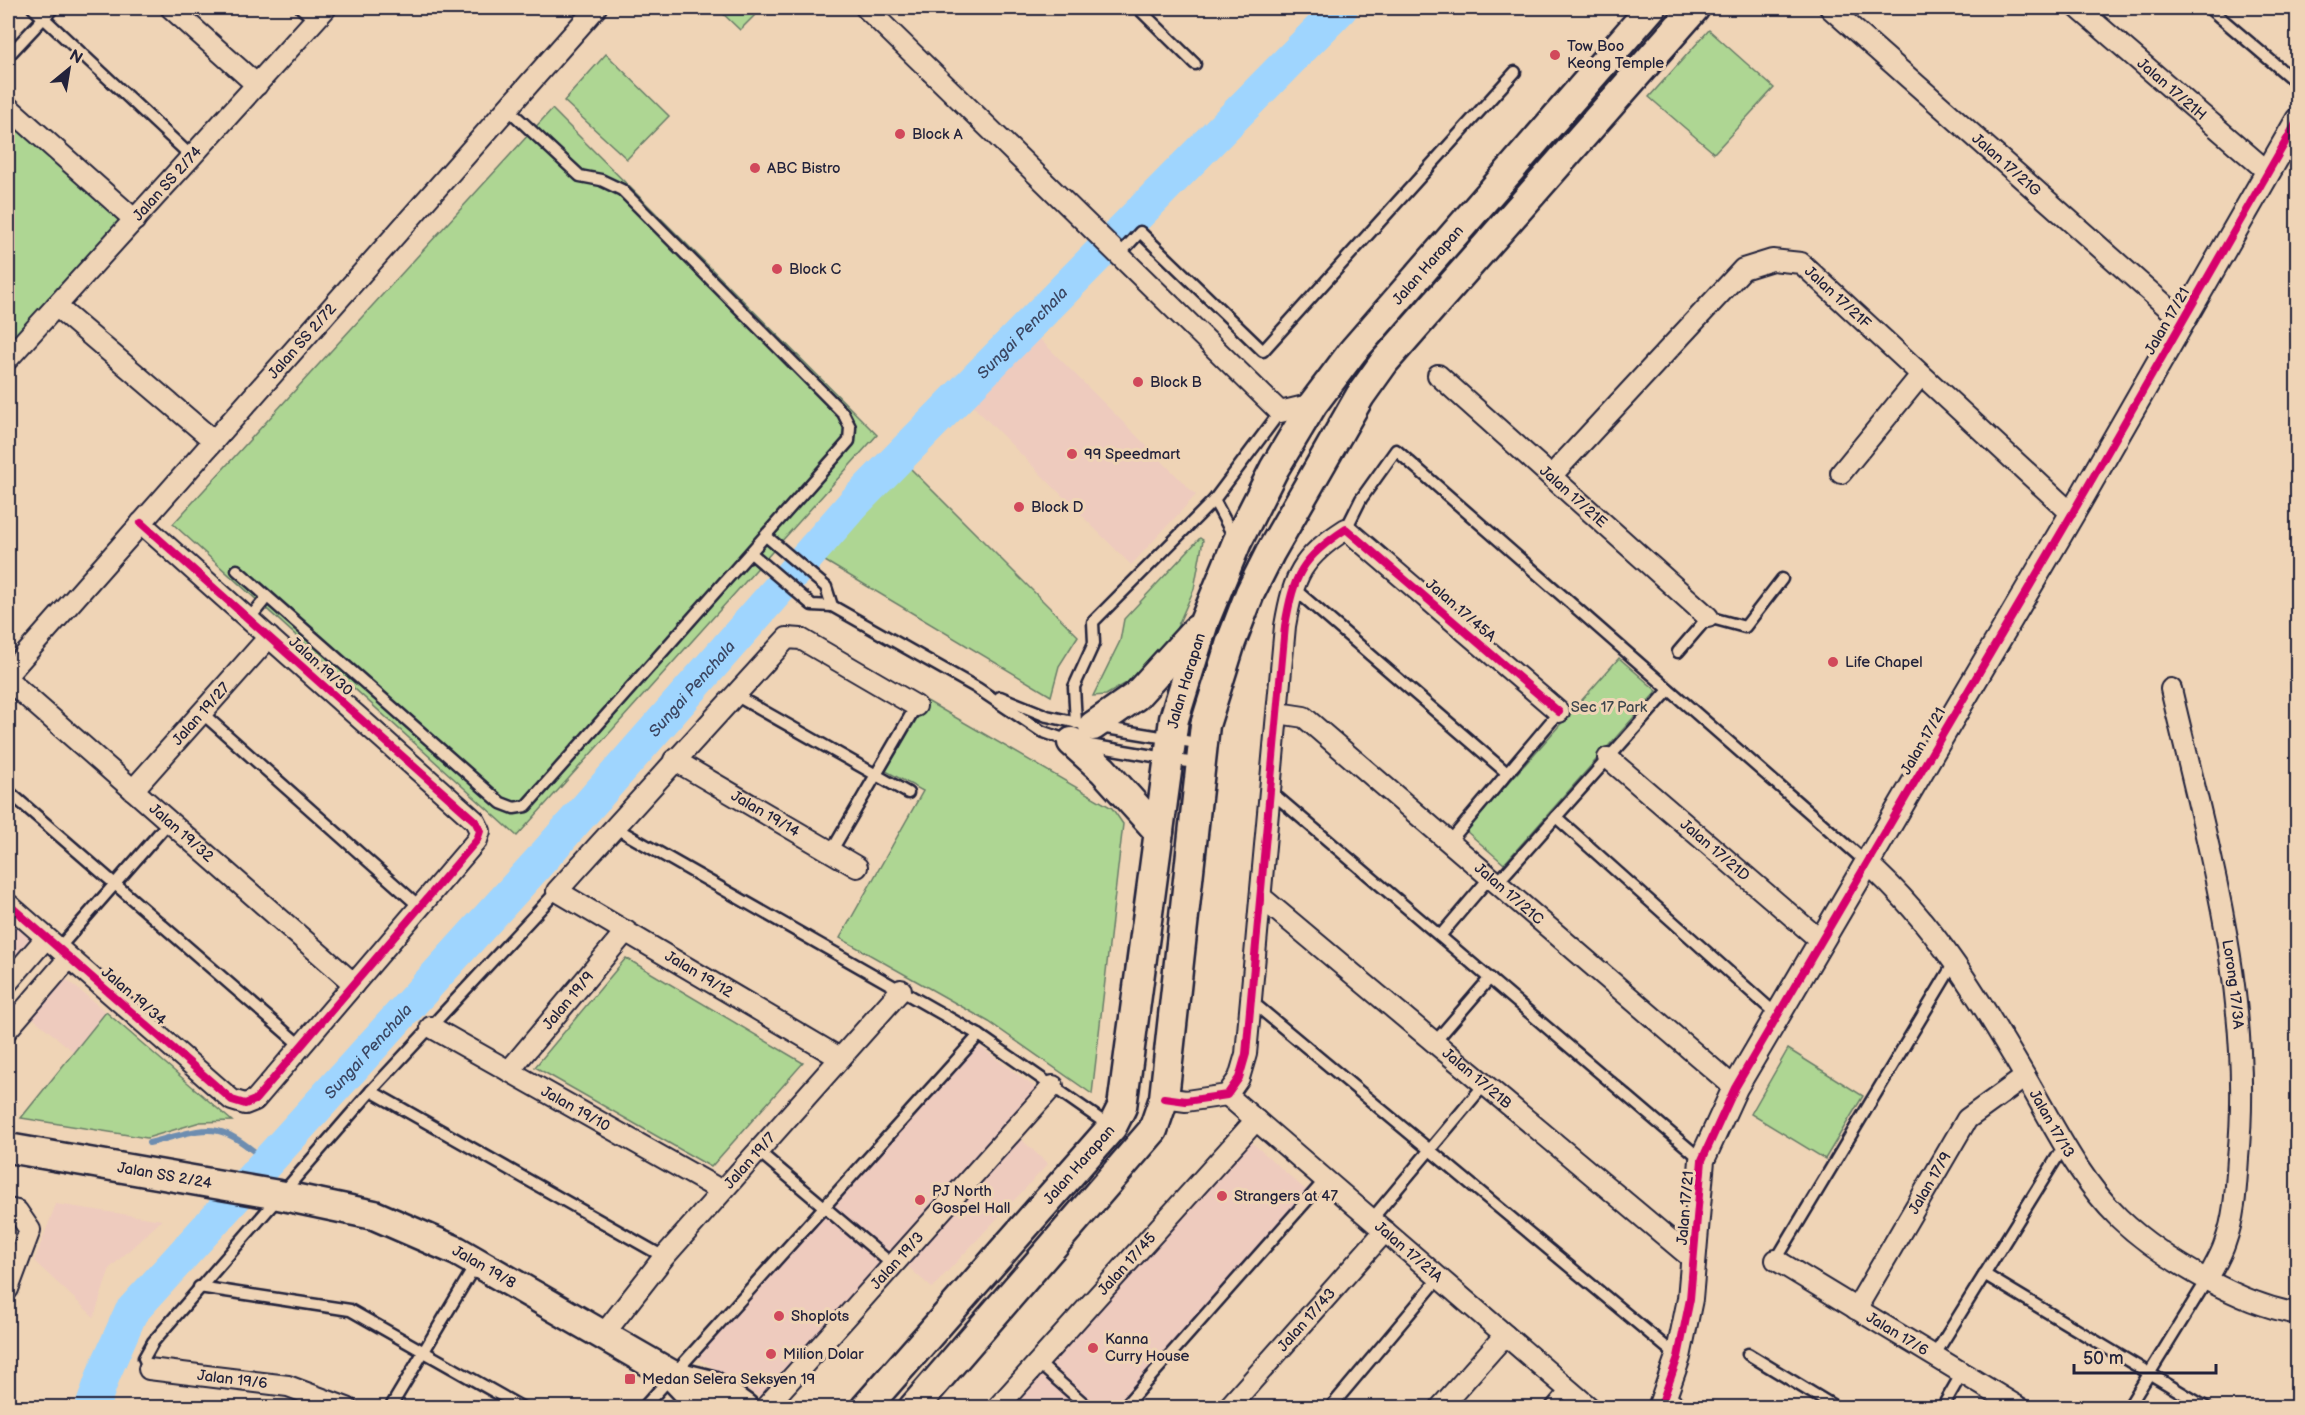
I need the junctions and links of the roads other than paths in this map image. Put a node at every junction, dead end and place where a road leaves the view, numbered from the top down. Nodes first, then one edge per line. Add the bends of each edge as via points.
1 (33, 8) edge
2 (53, 8) edge
3 (171, 8) edge
4 (596, 8) edge
5 (866, 8) edge
6 (1138, 8) edge
7 (1652, 8) edge
8 (1695, 8) edge
9 (1830, 8) edge
10 (2078, 8) edge
11 (2209, 8) edge
12 (314, 12) edge
13 (44, 18) junction
14 (8, 56) edge
15 (1195, 64) dead end
16 (1515, 72) dead end
17 (2298, 84) edge
18 (257, 85) junction
19 (8, 107) edge
20 (507, 108) junction
21 (2298, 120) edge
22 (192, 157) junction
23 (2268, 172) junction
24 (135, 220) junction
25 (1119, 255) junction
26 (56, 306) junction
27 (2183, 321) junction
28 (8, 359) edge
29 (1438, 375) dead end
30 (1921, 375) junction
31 (1313, 404) junction
32 (1280, 412) junction
33 (214, 441) junction
34 (1841, 473) dead end
35 (1551, 476) junction
36 (1215, 500) junction
37 (2072, 514) junction
38 (141, 523) junction
39 (1346, 529) junction
40 (770, 539) junction
41 (1237, 542) junction
42 (754, 556) junction
43 (237, 570) dead end
44 (1782, 579) dead end
45 (1292, 587) junction
46 (267, 597) junction
47 (832, 606) junction
48 (1708, 617) junction
49 (249, 619) junction
50 (1204, 622) junction
51 (269, 637) junction
52 (1678, 652) dead end
53 (8, 674) edge
54 (8, 680) edge
55 (977, 688) junction
56 (2171, 689) dead end
57 (1669, 690) junction
58 (735, 695) junction
59 (916, 705) joint
60 (202, 712) junction
61 (1559, 712) joint
62 (1278, 713) junction
63 (1080, 730) junction
64 (1170, 750) junction
65 (1203, 754) junction
66 (1608, 758) junction
67 (674, 760) junction
68 (1507, 773) junction
69 (876, 774) junction
70 (133, 790) junction
71 (8, 791) edge
72 (1270, 791) junction
73 (908, 792) dead end
74 (1556, 817) junction
75 (169, 822) junction
76 (614, 827) junction
77 (1160, 832) junction
78 (1450, 840) junction
79 (831, 852) junction
80 (1867, 863) junction
81 (857, 867) dead end
82 (1495, 879) junction
83 (115, 884) junction
84 (557, 891) junction
85 (1261, 897) junction
86 (8, 904) edge
87 (420, 907) junction
88 (626, 932) junction
89 (1440, 936) junction
90 (1821, 941) junction
91 (58, 948) junction
92 (1954, 963) junction
93 (1490, 978) junction
94 (8, 982) edge
95 (354, 984) junction
96 (901, 990) junction
97 (1251, 1001) junction
98 (1777, 1015) junction
99 (431, 1027) junction
100 (8, 1029) edge
101 (979, 1035) junction
102 (1434, 1043) junction
103 (301, 1046) junction
104 (840, 1058) junction
105 (509, 1071) junction
106 (2025, 1077) junction
107 (1484, 1085) junction
108 (1053, 1086) junction
109 (1735, 1088) junction
110 (371, 1091) junction
111 (1227, 1095) junction
112 (1164, 1098) junction
113 (1256, 1120) junction
114 (1112, 1127) junction
115 (2064, 1146) junction
116 (8, 1148) edge
117 (1430, 1150) junction
118 (758, 1151) junction
119 (49, 1156) junction
120 (8, 1157) edge
121 (1702, 1160) junction
122 (1325, 1180) junction
123 (722, 1191) junction
124 (275, 1195) junction
125 (824, 1206) junction
126 (12, 1210) edge
127 (1378, 1225) junction
128 (664, 1257) junction
129 (1694, 1260) junction
130 (1776, 1260) joint
131 (477, 1263) junction
132 (893, 1265) junction
133 (1984, 1274) junction
134 (1439, 1278) junction
135 (2207, 1280) junction
136 (199, 1287) junction
137 (8, 1289) edge
138 (1856, 1309) junction
139 (2298, 1314) edge
140 (603, 1335) junction
141 (1505, 1335) junction
142 (424, 1352) junction
143 (1748, 1354) dead end
144 (1934, 1356) junction
145 (1678, 1357) junction
146 (1037, 1362) junction
147 (149, 1369) joint
148 (1962, 1372) junction
149 (2150, 1373) junction
150 (672, 1375) junction
151 (1567, 1388) junction
152 (1667, 1405) edge
153 (347, 1407) edge
154 (390, 1407) edge
155 (523, 1407) edge
156 (642, 1407) edge
157 (703, 1407) edge
158 (744, 1407) edge
159 (765, 1407) edge
160 (865, 1407) edge
161 (913, 1407) edge
162 (997, 1407) edge
163 (1089, 1407) edge
164 (1123, 1407) edge
165 (1228, 1407) edge
166 (1330, 1407) edge
167 (1440, 1407) edge
168 (1550, 1407) edge
169 (1590, 1407) edge
170 (1837, 1407) edge
171 (1942, 1407) edge
172 (2020, 1407) edge
173 (2128, 1407) edge
174 (2208, 1407) edge

1 - 13 lane
2 - 13 lane
3 - 18 street
4 - 20 street, Jalan SS 2/72
5 - 25 street
6 - 15 lane
7 - 31 main road, Jalan Harapan via 1396,299
8 - 65 main road, Jalan Harapan via 1385,361 1360,396 1250,593 1230,642 1205,725
9 - 27 street, Jalan 17/21G
10 - 23 street, Jalan 17/21H
11 - 17 lane
12 - 18 street, Jalan SS 2/74
13 - 14 lane
13 - 22 lane
16 - 25 lane via 1263,351 1140,232
18 - 22 street, Jalan SS 2/74
19 - 24 street
20 - 33 street, Jalan SS 2/72
20 - 40 lane via 580,176 622,190 843,413 850,427 849,441
21 - 23 street, Jalan 17/21
22 - 24 street, Jalan SS 2/74
23 - 27 street, Jalan 17/21
24 - 26 street, Jalan SS 2/74
25 - 32 street
26 - 28 street, Jalan SS 2/74
26 - 33 street
27 - 37 street, Jalan 17/21
29 - 35 street, Jalan 17/21E
30 - 34 street
30 - 35 street, Jalan 17/21F via 1801,264 1772,260 1743,269
30 - 37 street, Jalan 17/21F
31 - 32 street
31 - 41 main road, Jalan Harapan
32 - 36 lane
33 - 38 street, Jalan SS 2/72
35 - 48 street, Jalan 17/21E
36 - 41 lane
36 - 63 lane via 1093,622 1094,643 1074,687
37 - 80 street, Jalan 17/21
38 - 49 street, Jalan 19/30
38 - 53 street, Jalan SS 2/72
39 - 45 street via 1313,552
39 - 57 lane via 1361,499 1396,450
39 - 61 street, Jalan 17/45A
40 - 42 lane
40 - 47 lane via 826,587
41 - 50 main road, Jalan Harapan
42 - 46 lane via 526,806 514,808 501,803
42 - 47 lane via 812,605
43 - 46 lane
44 - 48 lane via 1745,627
45 - 62 street
45 - 68 lane
46 - 49 lane
47 - 55 lane
48 - 52 lane
49 - 51 street, Jalan 19/30
50 - 63 main road via 1136,696
50 - 64 main road, Jalan Harapan via 1174,719
51 - 60 street, Jalan 19/27
51 - 87 street, Jalan 19/30 via 476,821 480,831 477,840
54 - 70 street, Jalan 19/32
55 - 63 lane
55 - 63 lane via 1041,731
56 - 135 street, Lorong 17/3A via 2227,937 2242,1062 2233,1213 2225,1245
57 - 66 lane
57 - 80 lane
58 - 59 street via 787,638 801,639
58 - 67 street
58 - 69 lane
59 - 69 lane
60 - 70 street, Jalan 19/27
60 - 87 lane
61 - 68 lane
62 - 72 street
62 - 78 street, Jalan 17/21C via 1304,717
63 - 64 lane
63 - 64 lane
63 - 77 main road via 1103,770
64 - 65 lane
64 - 65 lane
64 - 77 main road, Jalan Harapan
65 - 112 main road, Jalan Harapan
66 - 74 lane
66 - 90 street, Jalan 17/21D
67 - 76 street
67 - 79 street, Jalan 19/14
68 - 78 lane
69 - 73 lane
69 - 79 lane
70 - 75 street, Jalan 19/32
71 - 83 lane
72 - 85 street
72 - 89 lane
74 - 82 lane
74 - 98 lane
75 - 83 lane
75 - 95 street, Jalan 19/32
76 - 84 street
76 - 96 lane
77 - 114 main road, Jalan Harapan via 1126,1086 1122,1107
78 - 82 street, Jalan 17/21C
79 - 81 street, Jalan 19/14
80 - 90 street, Jalan 17/21
80 - 92 street, Jalan 17/13 via 1895,888
82 - 89 lane
82 - 109 street, Jalan 17/21C
83 - 91 lane
83 - 103 lane
84 - 88 street, Jalan 19/12
84 - 99 lane
85 - 97 street
85 - 102 street, Jalan 17/21B
86 - 91 street, Jalan 19/34
87 - 95 street
88 - 104 street, Jalan 19/12
88 - 105 street, Jalan 19/9
89 - 93 lane
90 - 98 street, Jalan 17/21
91 - 94 street
91 - 100 street
91 - 103 street, Jalan 19/34 via 232,1100 245,1104 255,1100
92 - 106 street, Jalan 17/13
92 - 130 lane
93 - 102 lane
93 - 121 lane
95 - 103 street
96 - 101 lane
96 - 104 street, Jalan 19/7
97 - 111 street via 1246,1054 1239,1078
97 - 117 lane
98 - 109 street, Jalan 17/21
99 - 105 street, Jalan 19/10
99 - 110 lane
101 - 108 lane
101 - 125 lane
102 - 107 street, Jalan 17/21B
104 - 118 street, Jalan 19/7
105 - 123 street, Jalan 19/10
106 - 115 street, Jalan 17/13
106 - 138 street, Jalan 17/9 via 1967,1119
107 - 117 lane
107 - 129 street, Jalan 17/21B
108 - 114 lane
108 - 132 street, Jalan 19/3
109 - 121 street, Jalan 17/21
110 - 124 lane
110 - 128 lane
111 - 112 street via 1185,1101
111 - 113 street, Jalan 17/21A
112 - 161 main road, Jalan Harapan via 1153,1130
113 - 122 street, Jalan 17/21A
113 - 146 street, Jalan 17/45
114 - 160 main road, Jalan Harapan
115 - 133 lane
115 - 135 street, Jalan 17/13 via 2118,1217 2172,1262
116 - 119 main road, Jalan SS 2/24
117 - 127 lane
117 - 145 lane
118 - 123 street, Jalan 19/7
118 - 125 lane
119 - 120 main road, Jalan SS 2/24
119 - 124 main road, Jalan SS 2/24
121 - 129 street, Jalan 17/21
122 - 127 street, Jalan 17/21A
122 - 164 lane
123 - 128 street, Jalan 19/7
124 - 131 main road, Jalan 19/8 via 374,1215
124 - 136 lane
125 - 132 lane
125 - 150 lane
126 - 137 street via 30,1230
127 - 134 street, Jalan 17/21A
127 - 165 street, Jalan 17/43
128 - 140 street, Jalan 19/7
129 - 145 street, Jalan 17/21
130 - 138 street, Jalan 17/6
131 - 140 main road, Jalan 19/8
131 - 142 lane
132 - 159 street, Jalan 19/3
133 - 144 lane
133 - 149 lane
134 - 141 street, Jalan 17/21A
134 - 166 lane
135 - 139 street, Jalan 17/13 via 2246,1301
135 - 149 lane
136 - 142 lane via 350,1310
136 - 147 lane via 153,1342 144,1358
138 - 144 street, Jalan 17/6
140 - 150 main road, Jalan 19/8
141 - 151 street, Jalan 17/21A
141 - 167 street
142 - 154 lane
142 - 155 lane
143 - 170 lane
144 - 148 street, Jalan 17/6
145 - 152 street, Jalan 17/21
146 - 162 street, Jalan 17/45
146 - 163 lane
147 - 153 street, Jalan 19/6 via 288,1386
148 - 171 lane
148 - 172 street, Jalan 17/6
149 - 173 lane
149 - 174 lane
150 - 156 lane
150 - 157 main road, Jalan 19/8
150 - 158 main road, Jalan 19/8 via 712,1385
151 - 168 lane
151 - 169 street, Jalan 17/21A

